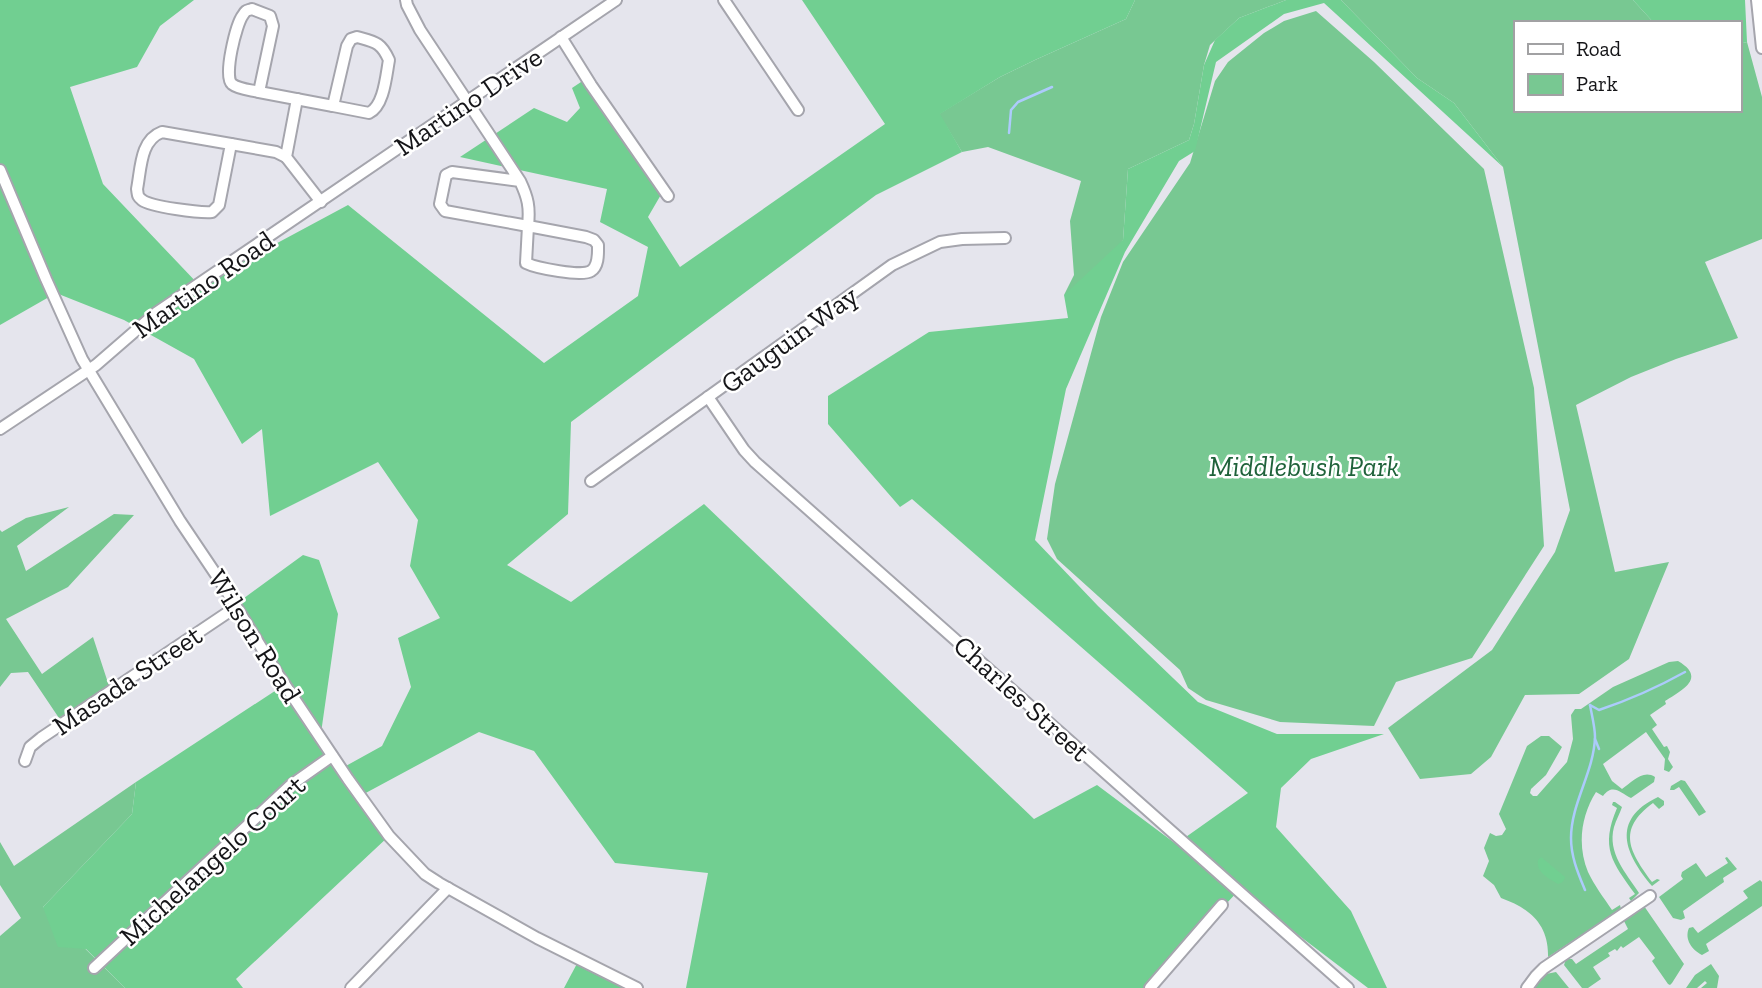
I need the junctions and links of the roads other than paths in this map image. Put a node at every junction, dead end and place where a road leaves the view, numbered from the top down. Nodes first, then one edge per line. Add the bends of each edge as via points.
1 (406, 0) edge
2 (616, 0) edge
3 (724, 0) edge
4 (1758, 0) edge
5 (561, 37) junction
6 (1762, 48) edge
7 (259, 92) junction
8 (297, 99) junction
9 (467, 102) junction
10 (333, 106) junction
11 (798, 110) dead end
12 (230, 144) junction
13 (286, 157) junction
14 (0, 170) edge
15 (520, 181) junction
16 (667, 196) dead end
17 (321, 202) junction
18 (528, 226) junction
19 (1005, 238) dead end
20 (89, 370) junction
21 (708, 397) junction
22 (0, 429) edge
23 (591, 481) dead end
24 (236, 607) junction
25 (332, 755) junction
26 (25, 761) dead end
27 (448, 888) junction
28 (1650, 896) dead end
29 (1222, 905) dead end
30 (94, 968) dead end
31 (351, 988) edge
32 (637, 988) edge
33 (1150, 988) edge
34 (1349, 988) edge
35 (1527, 988) edge

1 - 9 street
2 - 5 street, Martino Drive
3 - 11 street
4 - 6 street
5 - 9 street, Martino Drive
5 - 16 street
7 - 7 street via 233,85 228,71 241,17 251,9 271,16 273,26
7 - 8 street
8 - 10 street
8 - 13 street
9 - 15 street
9 - 17 street, Martino Drive
10 - 10 street via 374,111 389,60 380,45 351,39
12 - 12 street via 158,133 145,148 138,196 152,205 212,212 219,205
12 - 13 street
13 - 17 street
14 - 20 street, Wilson Road
15 - 18 street via 530,212
15 - 18 street via 452,172 446,175 440,204 445,211
17 - 20 street, Martino Road via 156,313
18 - 18 street via 526,263 573,272 593,269 598,245 594,240
19 - 21 street, Gauguin Way via 940,242 892,265
20 - 22 street, Martino Road
20 - 24 street, Wilson Road
21 - 23 street, Gauguin Way
21 - 34 street, Charles Street via 755,462
24 - 25 street, Wilson Road
24 - 26 street, Masada Street via 41,738 30,747
25 - 27 street, Wilson Road via 389,836 425,874
25 - 30 street, Michelangelo Court via 291,785
27 - 31 street
27 - 32 street, Wilson Road
28 - 35 street via 1544,968
29 - 33 street

